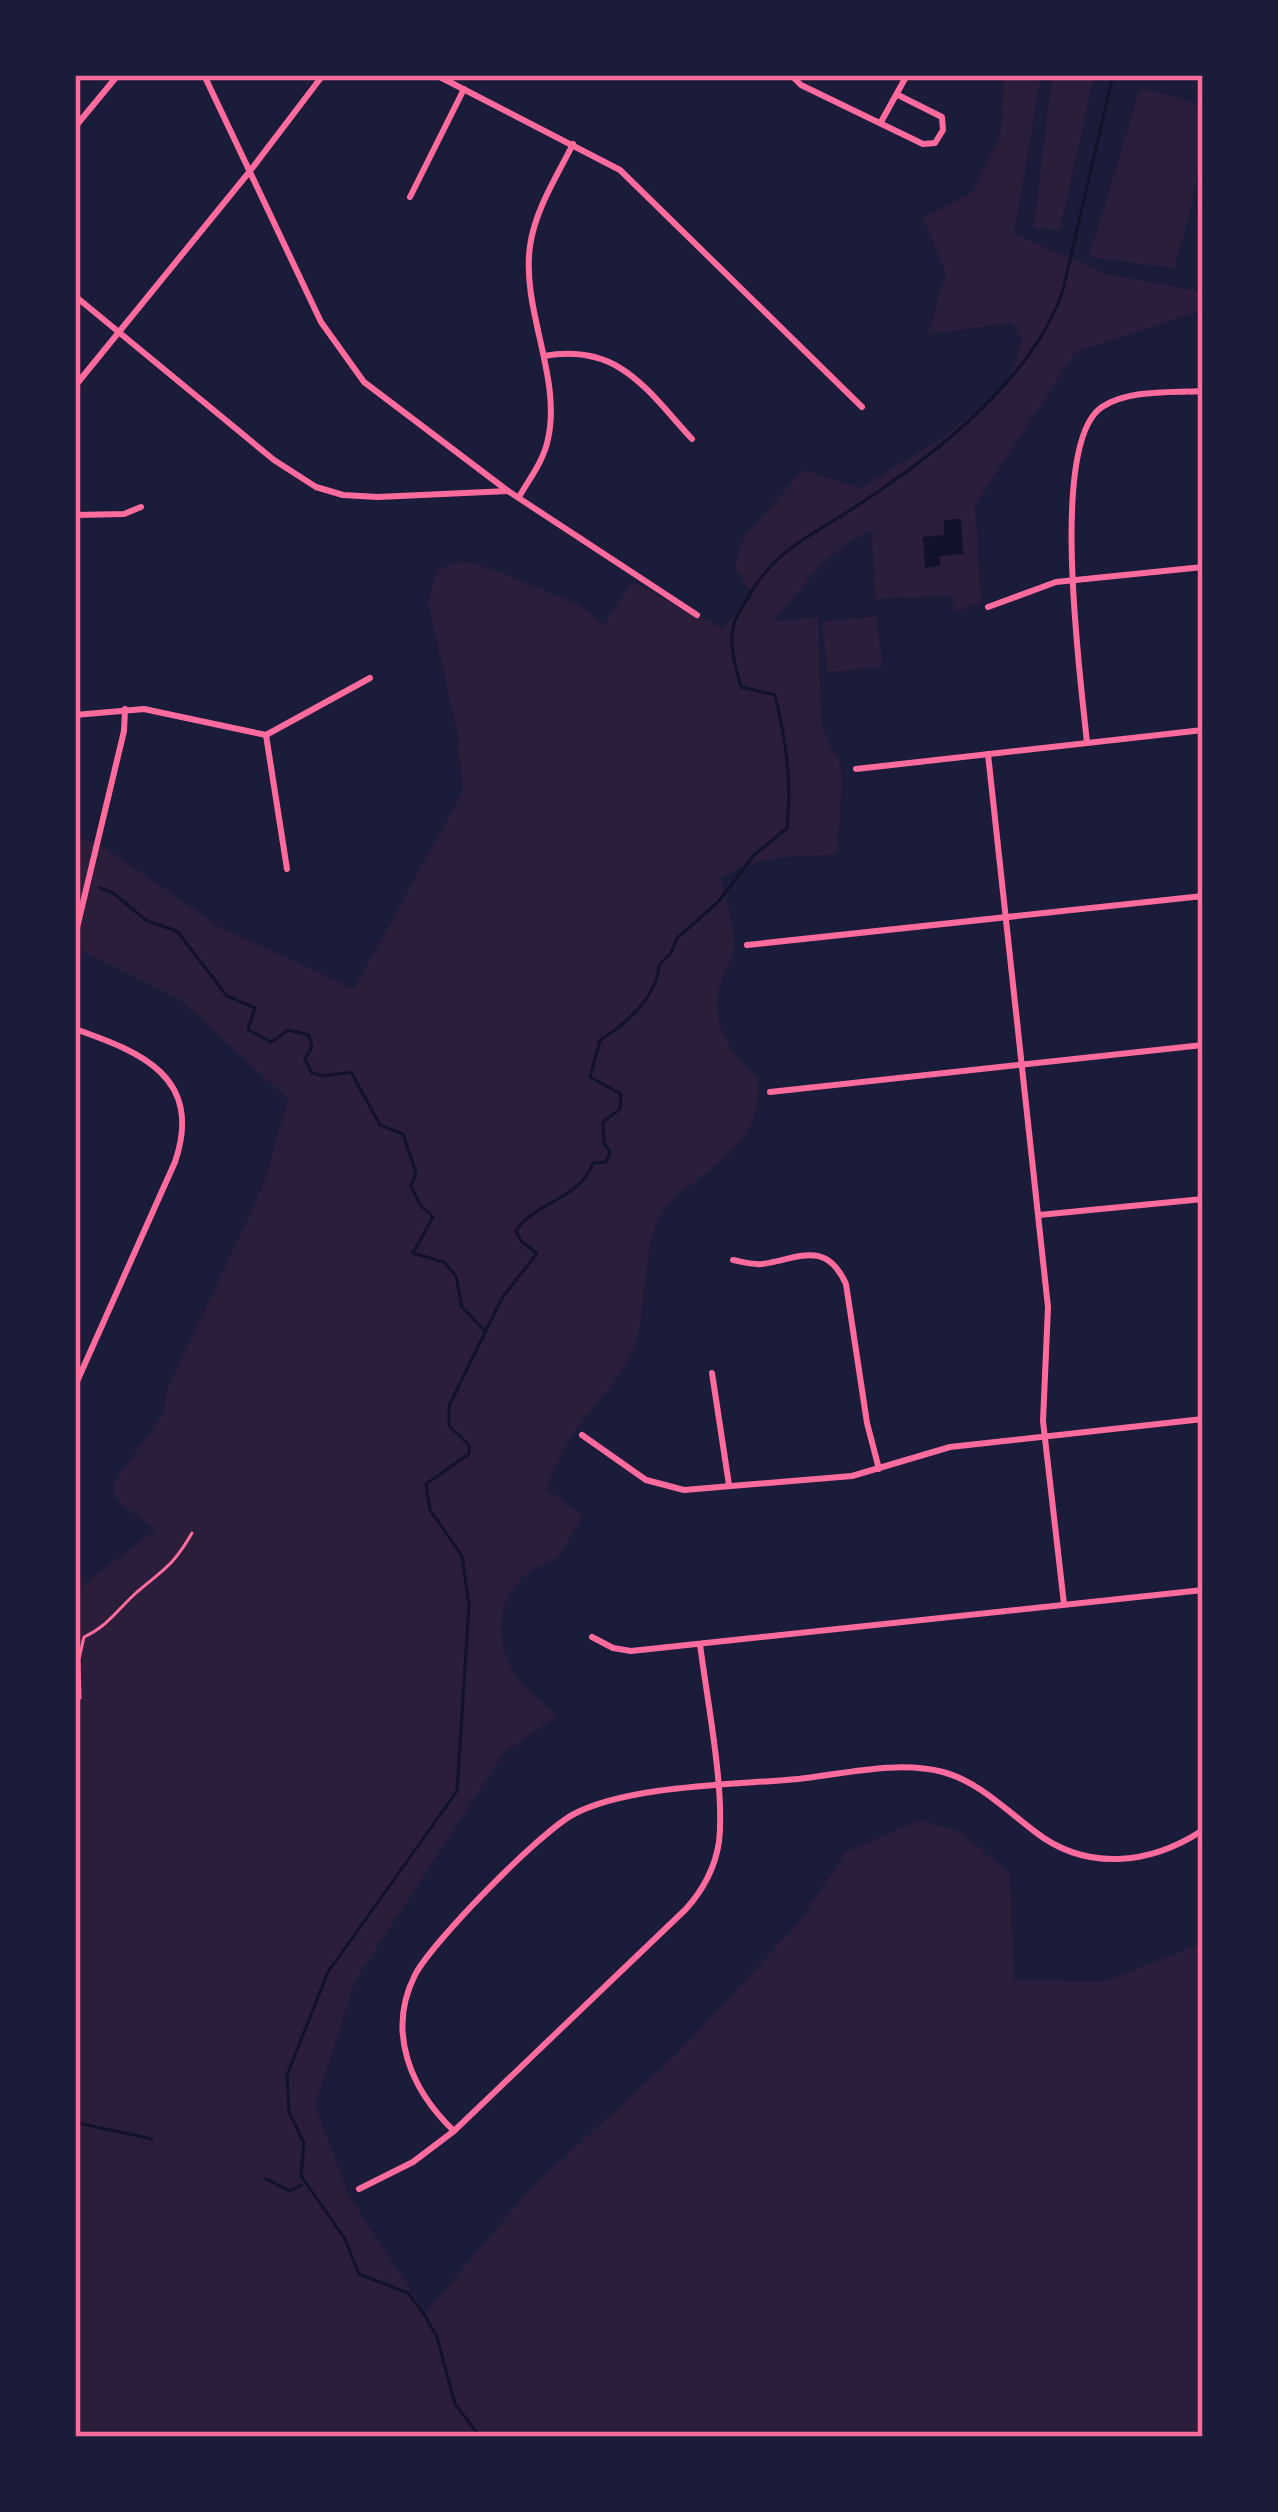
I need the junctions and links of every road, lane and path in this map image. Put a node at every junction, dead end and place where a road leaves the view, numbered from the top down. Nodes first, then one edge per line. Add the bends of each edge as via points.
1 (118, 75) edge
2 (204, 75) edge
3 (323, 75) edge
4 (436, 75) edge
5 (791, 75) edge
6 (908, 75) edge
7 (464, 89) junction
8 (898, 95) junction
9 (881, 122) junction
10 (75, 127) edge
11 (574, 144) junction
12 (250, 172) junction
13 (410, 197) dead end
14 (75, 296) edge
15 (119, 332) junction
16 (542, 356) junction
17 (75, 386) edge
18 (1203, 391) edge
19 (862, 407) dead end
20 (692, 439) dead end
21 (508, 491) junction
22 (519, 496) junction
23 (141, 507) dead end
24 (75, 515) edge
25 (1203, 567) edge
26 (1075, 579) junction
27 (988, 608) dead end
28 (697, 615) dead end
29 (370, 678) dead end
30 (125, 709) junction
31 (75, 715) edge
32 (1203, 730) edge
33 (266, 735) junction
34 (1088, 743) junction
35 (988, 754) junction
36 (856, 769) dead end
37 (287, 869) dead end
38 (1203, 896) edge
39 (1006, 917) junction
40 (75, 936) edge
41 (747, 945) dead end
42 (75, 1029) edge
43 (1203, 1045) edge
44 (1022, 1064) junction
45 (770, 1092) dead end
46 (1203, 1199) edge
47 (1039, 1216) junction
48 (733, 1260) dead end
49 (712, 1373) dead end
50 (75, 1386) edge
51 (1203, 1419) edge
52 (582, 1435) dead end
53 (1045, 1436) junction
54 (879, 1469) junction
55 (729, 1485) junction
56 (192, 1533) dead end
57 (1203, 1590) edge
58 (1064, 1604) junction
59 (592, 1637) dead end
60 (700, 1644) junction
61 (80, 1698) dead end
62 (716, 1787) junction
63 (1203, 1830) edge
64 (454, 2131) junction
65 (359, 2189) dead end

1 - 10 street
2 - 12 street
3 - 12 street
4 - 7 street
5 - 9 street
6 - 8 street
7 - 11 street
7 - 13 street
8 - 9 street
8 - 9 street via 943,117 944,130 923,144
11 - 16 street via 530,248
11 - 19 street via 634,182
12 - 15 street
12 - 21 street via 347,363
14 - 15 street
15 - 17 street
15 - 21 street via 316,487 378,497
16 - 20 street via 583,352 614,362
16 - 22 street via 549,435
18 - 26 street via 1115,400 1087,423 1070,512
21 - 22 street
22 - 28 street
23 - 24 street
25 - 26 street
26 - 27 street
26 - 34 street
29 - 33 street
30 - 31 street
30 - 33 street
30 - 40 street
32 - 34 street
33 - 37 street
34 - 35 street
35 - 36 street
35 - 39 street
38 - 39 street
39 - 41 street
39 - 44 street
42 - 50 street via 153,1063 175,1092 182,1129 175,1162
43 - 44 street
44 - 45 street
44 - 47 street
46 - 47 street
47 - 53 street via 1048,1307
48 - 54 street via 809,1254 839,1270
49 - 55 street
51 - 53 street
52 - 55 street via 657,1485
53 - 54 street via 950,1447
53 - 58 street
54 - 55 street
56 - 61 path via 169,1570 84,1637
57 - 58 street
58 - 60 street
59 - 60 street via 631,1651
60 - 62 street
62 - 63 street via 932,1770 974,1785 1056,1846 1105,1860 1156,1854
62 - 64 street via 719,1841 696,1898
62 - 64 street via 613,1800 574,1814 425,1959 406,1998 406,2055 425,2099
64 - 65 street

